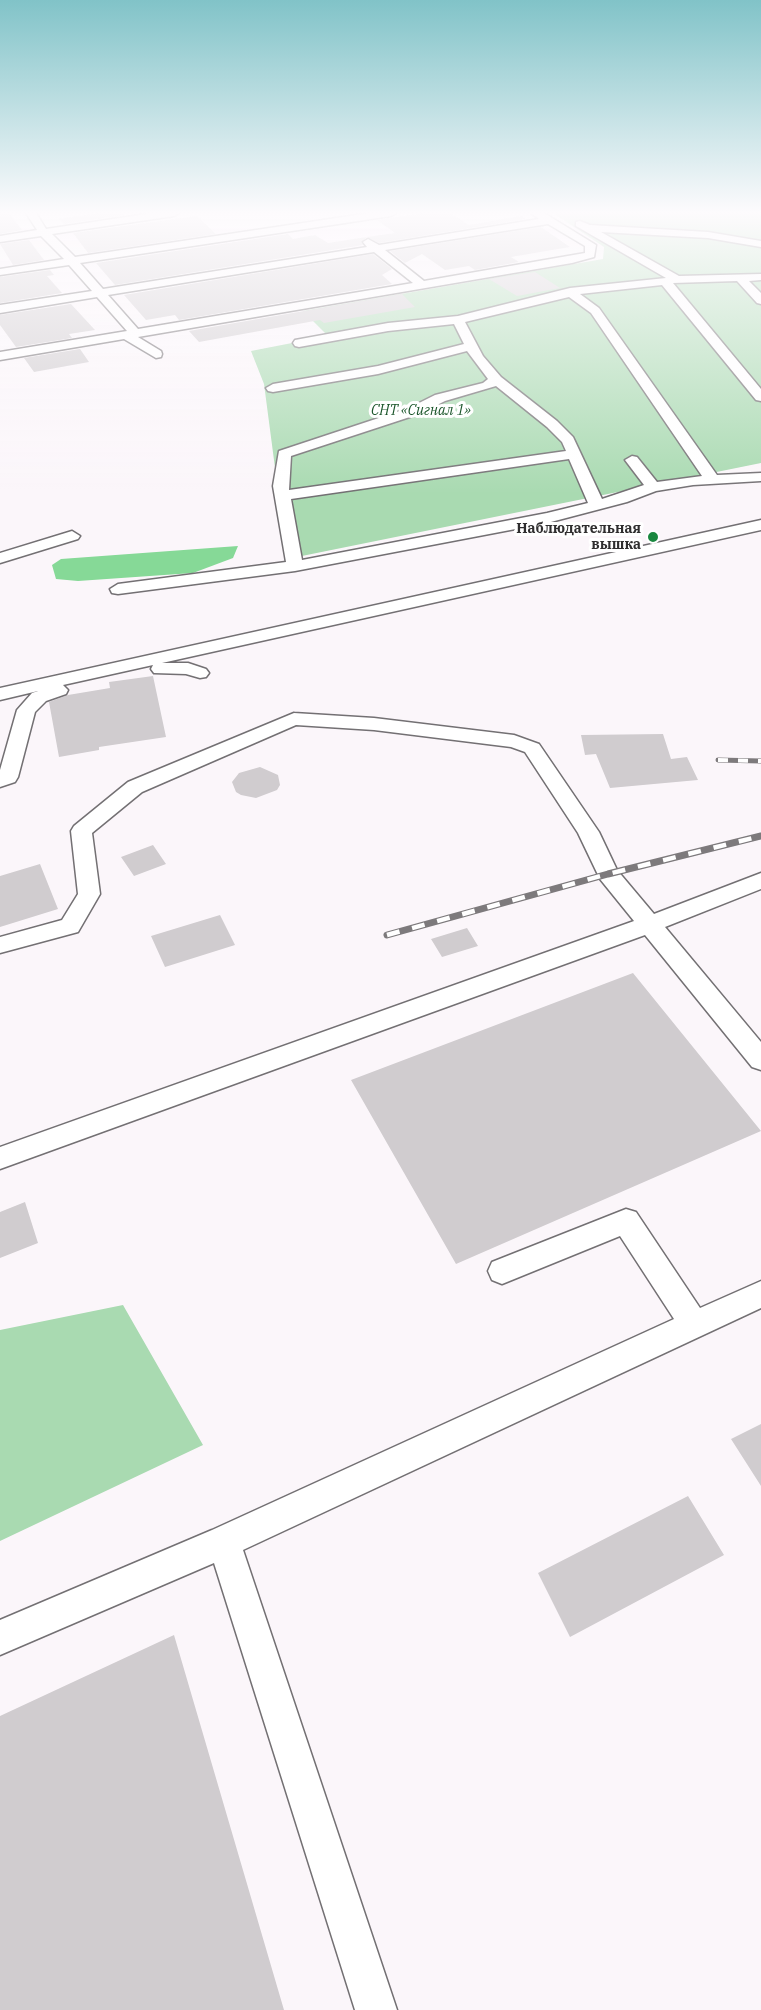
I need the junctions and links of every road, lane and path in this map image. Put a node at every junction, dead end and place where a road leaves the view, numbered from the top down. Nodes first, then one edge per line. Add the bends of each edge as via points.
1 (110, 307) edge
2 (293, 307) edge
3 (511, 307) edge
4 (589, 307) edge
5 (685, 307) edge
6 (458, 320) junction
7 (131, 334) junction
8 (299, 343) dead end
9 (471, 346) junction
10 (156, 354) dead end
11 (0, 356) edge
12 (496, 380) junction
13 (273, 388) dead end
14 (761, 397) edge
15 (574, 454) junction
16 (632, 460) dead end
17 (761, 477) edge
18 (712, 480) junction
19 (653, 487) junction
20 (282, 496) junction
21 (597, 505) junction
22 (761, 525) edge
23 (72, 536) dead end
24 (0, 558) edge
25 (295, 566) junction
26 (118, 589) dead end
27 (200, 673) dead end
28 (0, 694) edge
29 (0, 781) edge
30 (761, 881) edge
31 (648, 925) junction
32 (0, 945) edge
33 (761, 1060) edge
34 (0, 1158) edge
35 (502, 1271) dead end
36 (761, 1294) edge
37 (694, 1324) junction
38 (224, 1542) junction
39 (0, 1638) edge
40 (376, 2010) edge

1 - 7 street
2 - 7 street
3 - 6 street
4 - 18 street
5 - 14 street
6 - 8 street via 388,327
6 - 9 street
7 - 10 street
7 - 11 street
9 - 12 street
9 - 13 street via 378,370
12 - 15 street via 559,431
12 - 20 street via 488,386 440,398 414,411 284,454
15 - 20 street
15 - 21 street
16 - 19 street
17 - 18 street
18 - 19 street
19 - 21 street
20 - 25 street
21 - 25 street
22 - 28 street
23 - 24 street
25 - 26 street
27 - 29 street via 168,667 39,697 26,710 8,777
30 - 31 street
31 - 32 street via 608,874 588,832 532,748 514,741 386,725 294,719 135,787 81,831 89,894 70,926
31 - 33 street
31 - 34 street
35 - 37 street via 626,1221
36 - 37 street
37 - 38 street
38 - 39 street
38 - 40 street

